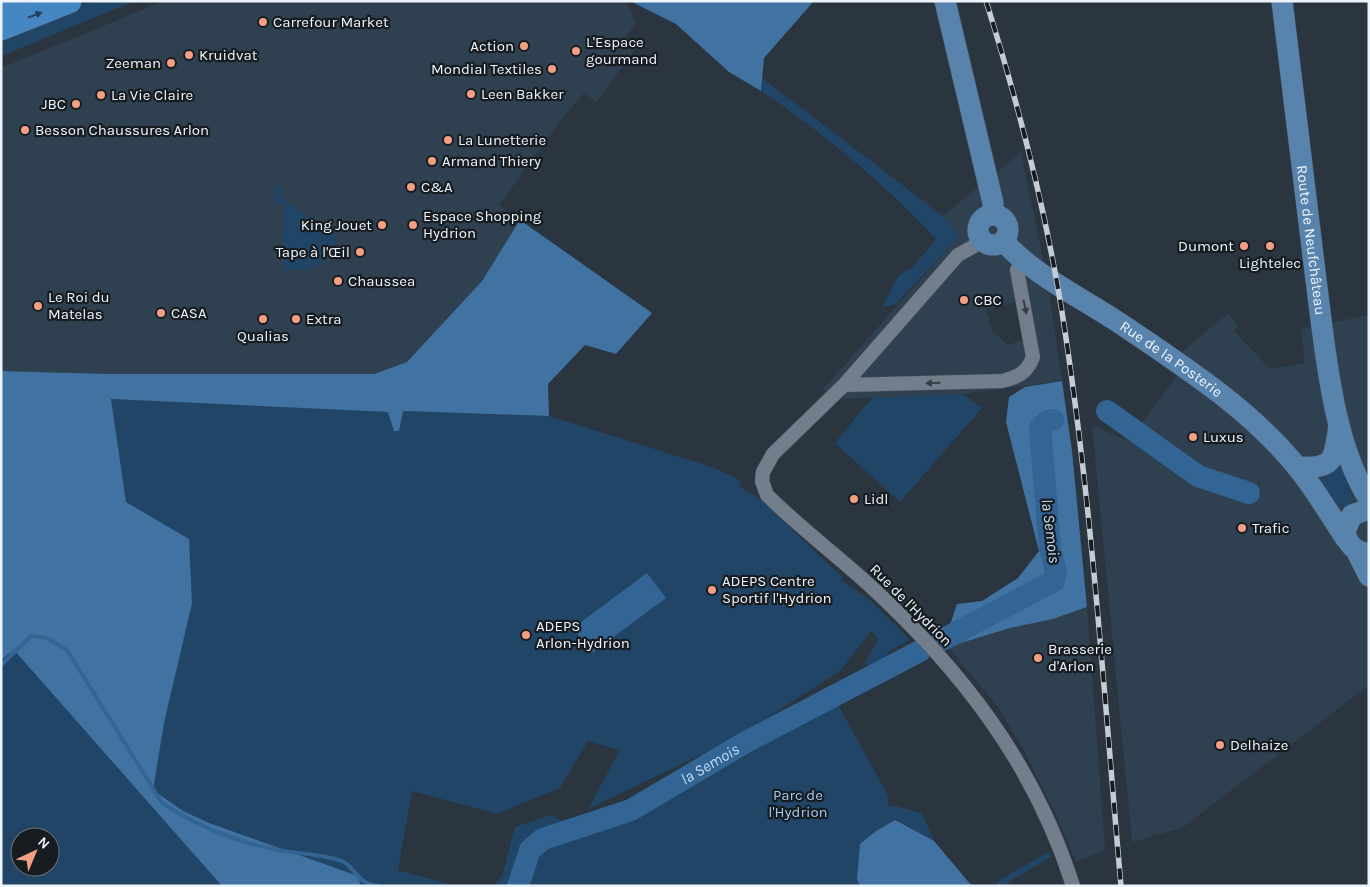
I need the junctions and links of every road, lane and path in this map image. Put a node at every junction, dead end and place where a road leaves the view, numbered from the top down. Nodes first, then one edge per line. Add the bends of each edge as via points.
1 (18, 1) edge
2 (69, 1) edge
3 (945, 1) edge
4 (1282, 1) edge
5 (1, 8) edge
6 (1, 28) edge
7 (992, 241) junction
8 (1022, 260) junction
9 (844, 385) junction
10 (1339, 422) junction
11 (1297, 467) junction
12 (1321, 499) junction
13 (1361, 509) edge
14 (1357, 547) edge
15 (1369, 576) edge
16 (1074, 886) edge

1 - 5 highway
6 -> 2 highway
3 - 7 main road via 993,214 1001,216 1007,224 1008,234
4 - 10 main road, Route de Neufchâteau via 1323,326
7 - 8 main road, Rue de la Posterie
7 - 9 street, Rue de l'Hydrion via 958,255
8 -> 9 street via 1017,270 1034,357 1028,369 1017,378
8 - 11 main road, Rue de la Posterie via 1127,328 1225,398 1257,425
9 - 16 street, Rue de l'Hydrion via 773,454 762,472 767,495 908,622 983,707 1013,752 1066,861
10 - 11 main road via 1331,459 1318,468
10 - 13 main road, Route de Neufchâteau via 1356,477
11 - 12 main road, Rue de la Posterie
12 - 13 main road, Rue de la Posterie via 1337,509
12 - 14 main road, Rue de la Posterie
13 - 14 main road, Route de Neufchâteau via 1346,525
14 - 15 main road, Rue de la Posterie

